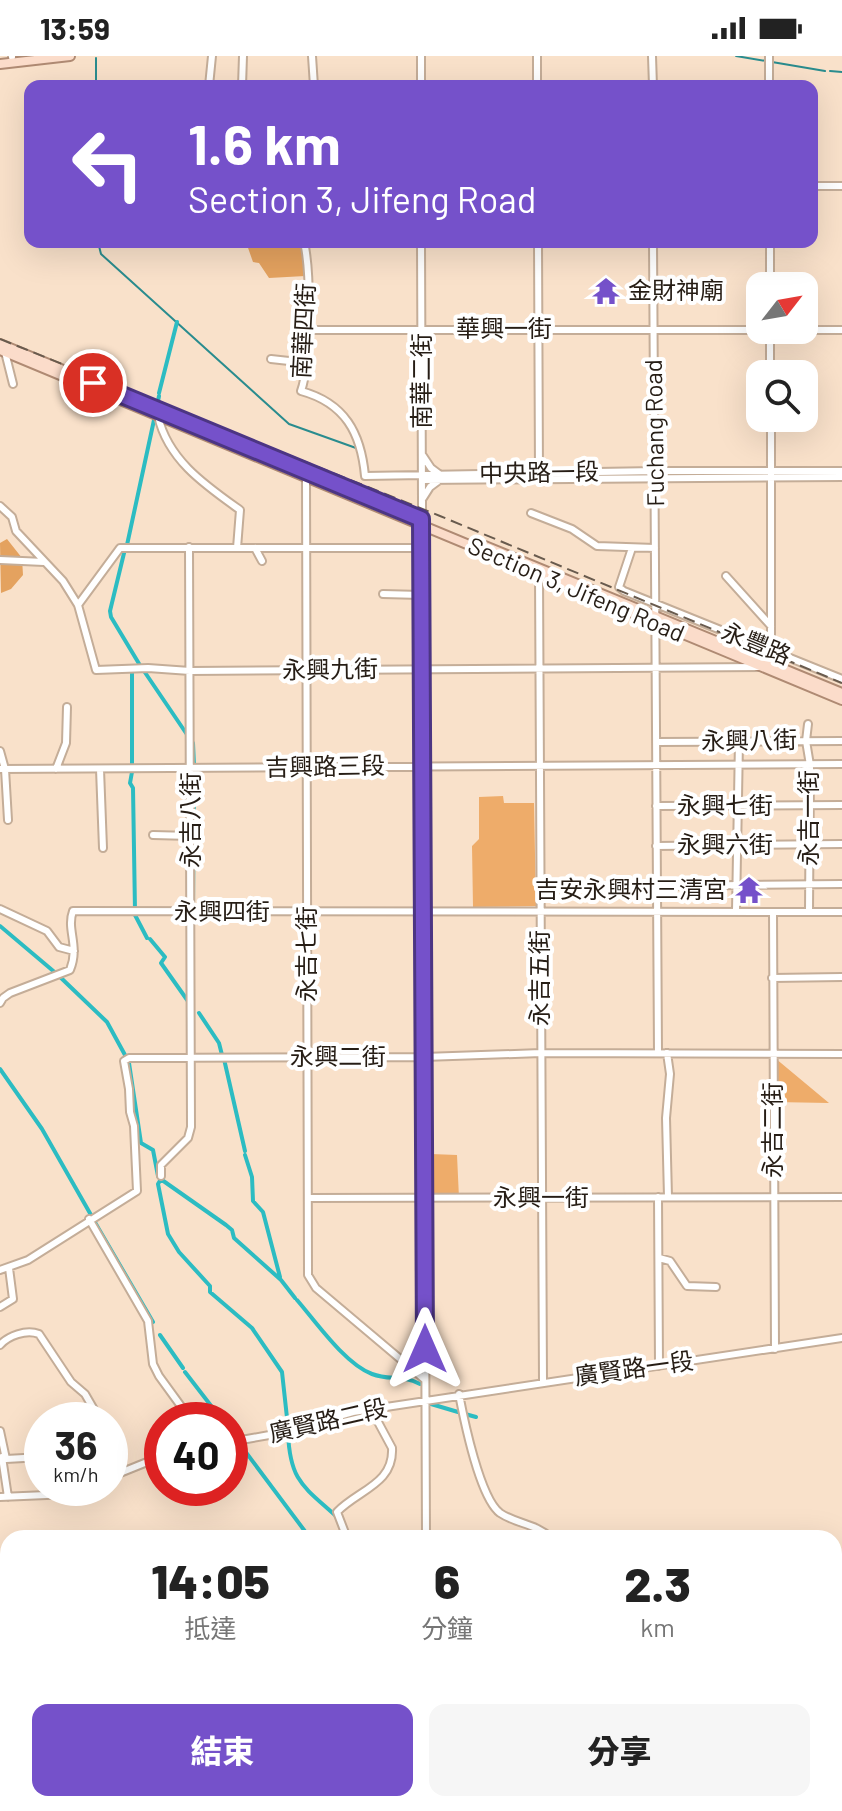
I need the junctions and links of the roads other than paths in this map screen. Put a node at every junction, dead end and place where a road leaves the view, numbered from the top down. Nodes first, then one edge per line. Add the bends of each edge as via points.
1 (13, 56) edge
2 (70, 56) edge
3 (212, 56) edge
4 (243, 56) edge
5 (312, 56) edge
6 (421, 56) edge
7 (537, 56) edge
8 (652, 56) edge
9 (769, 56) edge
10 (51, 57) edge
11 (0, 62) edge
12 (210, 80) edge
13 (242, 80) edge
14 (314, 80) edge
15 (421, 80) edge
16 (537, 80) edge
17 (653, 80) edge
18 (769, 80) edge
19 (818, 186) edge
20 (842, 186) edge
21 (305, 248) edge
22 (421, 248) edge
23 (538, 248) edge
24 (653, 248) edge
25 (770, 248) edge
26 (770, 272) edge
27 (538, 329) junction
28 (653, 329) junction
29 (307, 330) junction
30 (422, 330) junction
31 (746, 330) edge
32 (818, 330) edge
33 (842, 330) edge
34 (2, 349) edge
35 (271, 359) dead end
36 (307, 363) junction
37 (13, 384) dead end
38 (158, 416) junction
39 (169, 417) junction
40 (771, 432) edge
41 (423, 455) junction
42 (656, 474) junction
43 (771, 474) junction
44 (842, 474) edge
45 (306, 476) junction
46 (422, 477) junction
47 (539, 477) junction
48 (439, 478) junction
49 (423, 498) junction
50 (0, 506) edge
51 (531, 513) dead end
52 (421, 522) junction
53 (189, 547) junction
54 (237, 548) junction
55 (255, 548) junction
56 (422, 548) junction
57 (632, 548) junction
58 (655, 548) junction
59 (306, 549) junction
60 (0, 560) edge
61 (262, 561) dead end
62 (46, 562) junction
63 (539, 575) junction
64 (726, 576) dead end
65 (383, 594) dead end
66 (421, 595) junction
67 (656, 604) junction
68 (78, 605) junction
69 (656, 620) junction
70 (771, 626) junction
71 (771, 650) junction
72 (761, 667) junction
73 (539, 668) junction
74 (655, 668) junction
75 (422, 669) junction
76 (190, 671) junction
77 (308, 671) junction
78 (842, 679) edge
79 (842, 693) edge
80 (842, 700) edge
81 (67, 707) dead end
82 (808, 724) dead end
83 (739, 741) junction
84 (806, 741) junction
85 (842, 741) edge
86 (656, 742) junction
87 (0, 751) edge
88 (842, 764) edge
89 (656, 765) junction
90 (736, 765) junction
91 (810, 765) junction
92 (539, 766) junction
93 (308, 767) junction
94 (422, 767) junction
95 (2, 769) edge
96 (56, 769) junction
97 (100, 769) junction
98 (191, 769) junction
99 (842, 805) edge
100 (656, 806) junction
101 (736, 806) junction
102 (809, 806) junction
103 (8, 820) dead end
104 (153, 835) dead end
105 (191, 836) junction
106 (810, 844) junction
107 (842, 844) edge
108 (656, 846) junction
109 (736, 846) junction
110 (103, 848) dead end
111 (842, 884) edge
112 (736, 885) junction
113 (809, 885) junction
114 (657, 886) junction
115 (0, 909) edge
116 (423, 911) junction
117 (540, 911) junction
118 (657, 911) junction
119 (736, 911) junction
120 (809, 911) junction
121 (191, 912) junction
122 (307, 912) junction
123 (773, 912) junction
124 (842, 912) edge
125 (74, 951) junction
126 (842, 977) edge
127 (772, 978) junction
128 (0, 1003) edge
129 (541, 1053) junction
130 (658, 1053) junction
131 (667, 1053) junction
132 (842, 1054) edge
133 (772, 1055) junction
134 (308, 1056) junction
135 (192, 1057) junction
136 (424, 1057) junction
137 (161, 1176) dead end
138 (658, 1197) junction
139 (668, 1197) junction
140 (773, 1197) junction
141 (842, 1197) edge
142 (309, 1198) junction
143 (542, 1198) junction
144 (425, 1199) junction
145 (89, 1219) junction
146 (659, 1258) junction
147 (9, 1268) junction
148 (0, 1270) edge
149 (716, 1287) dead end
150 (0, 1307) edge
151 (842, 1338) edge
152 (0, 1345) edge
153 (775, 1349) junction
154 (659, 1366) junction
155 (424, 1379) junction
156 (543, 1381) junction
157 (459, 1394) junction
158 (426, 1401) junction
159 (90, 1402) edge
160 (177, 1402) edge
161 (371, 1409) junction
162 (0, 1431) edge
163 (248, 1439) edge
164 (0, 1447) edge
165 (24, 1458) edge
166 (24, 1494) edge
167 (4, 1497) edge
168 (344, 1530) edge
169 (426, 1530) edge
170 (543, 1530) edge

1 - 11 main road
2 - 10 main road
3 - 12 street
4 - 13 street
5 - 14 street
6 - 15 street
7 - 16 street
8 - 17 street
9 - 18 street
10 - 11 main road
19 - 20 street
21 - 29 street, 南華四街
22 - 30 street, 南華二街
23 - 27 street
24 - 28 street, Fuchang Road
25 - 26 street
27 - 28 street, 華興一街
27 - 30 street, 華興一街
27 - 47 street
28 - 31 street, 華興一街
28 - 42 street, Fuchang Road
29 - 30 street, 華興一街
29 - 36 street, 南華四街
30 - 41 street, 南華二街
32 - 33 street
34 - 37 street
34 - 38 main road, Section 3, Jifeng Road
34 - 39 main road, Section 3, Jifeng Road
35 - 36 street
36 - 46 street, 南華四街 via 301,391 339,409 362,447 365,476
38 - 39 main road, Section 3, Jifeng Road
38 - 54 street via 162,436 183,465 240,510
39 - 45 main road, Section 3, Jifeng Road
39 - 52 main road, Section 3, Jifeng Road
40 - 43 street
41 - 46 street, 南華二街
41 - 48 street
42 - 43 street, 中央路一段
42 - 47 street, 中央路一段
42 - 58 street, Fuchang Road
43 - 44 street, 中央路一段
43 - 70 street
45 - 52 main road, Section 3, Jifeng Road
45 - 59 street, 永吉七街
46 - 48 street, 中央路一段
46 - 49 street, 南華二街
47 - 48 street, 中央路一段
48 - 49 street
49 - 52 street, 南華二街
50 - 62 street, 永興九街
51 - 57 street via 572,529 597,546
52 - 56 street, 南華二街
52 - 63 main road, Section 3, Jifeng Road
52 - 69 main road, Section 3, Jifeng Road
53 - 54 street
53 - 68 street via 120,548
53 - 76 street, 永吉八街
54 - 55 street
55 - 59 street
55 - 61 street
56 - 59 street
56 - 66 street, 南華二街
57 - 58 street
57 - 67 street, 永豐路 via 619,587
58 - 67 street, Fuchang Road
59 - 77 street, 永吉七街
60 - 62 street
62 - 68 street, 永興九街
63 - 69 main road, Section 3, Jifeng Road
63 - 73 street, 永吉五街
64 - 70 street
65 - 66 street
66 - 75 street, 南華二街
67 - 69 street, Fuchang Road
67 - 71 street, 永豐路
68 - 76 street, 永興九街 via 96,670
69 - 72 main road, Section 3, Jifeng Road
69 - 74 street, Fuchang Road
69 - 79 main road, Section 3, Jifeng Road
70 - 71 street
71 - 78 street, 永豐路
72 - 74 street, 永興九街
72 - 80 main road, Section 3, Jifeng Road
73 - 74 street, 永興九街
73 - 75 street, 永興九街
73 - 92 street, 永吉五街
74 - 86 street, Fuchang Road
75 - 77 street, 永興九街
75 - 94 street, 南華二街
76 - 77 street, 永興九街
76 - 98 street, 永吉八街
77 - 93 street, 永吉七街
81 - 96 street via 66,743
82 - 84 street, 永吉一街
83 - 84 street, 永興八街
83 - 86 street, 永興八街
83 - 90 street
84 - 85 street, 永興八街
84 - 91 street, 永吉一街
86 - 89 street, Fuchang Road
87 - 95 street
88 - 91 street, 吉興路三段
89 - 90 street, 吉興路三段
89 - 92 street, 吉興路三段
89 - 100 street, Fuchang Road
90 - 91 street, 吉興路三段
90 - 101 street
91 - 102 street, 永吉一街
92 - 94 street, 吉興路三段
92 - 117 street, 永吉五街
93 - 94 street, 吉興路三段
93 - 98 street, 吉興路三段
93 - 122 street, 永吉七街
94 - 116 street, 南華二街
95 - 96 street, 吉興路三段
95 - 103 street
96 - 97 street, 吉興路三段
97 - 98 street, 吉興路三段
97 - 110 street
98 - 105 street, 永吉八街
99 - 102 street, 永興七街
100 - 101 street, 永興七街
100 - 108 street, Fuchang Road
101 - 102 street, 永興七街
101 - 109 street
102 - 106 street, 永吉一街
104 - 105 street
105 - 121 street, 永吉八街
106 - 107 street, 永興六街
106 - 109 street, 永興六街
106 - 113 street, 永吉一街
108 - 109 street, 永興六街
108 - 114 street, Fuchang Road
109 - 112 street
111 - 113 street
112 - 113 street
112 - 114 street
112 - 119 street
113 - 120 street, 永吉一街
114 - 118 street, Fuchang Road
115 - 125 street via 47,931 59,947
116 - 117 street, 永興四街
116 - 122 street, 永興四街
116 - 136 street, 南華二街
117 - 118 street, 永興四街
117 - 129 street, 永吉五街
118 - 119 street, 永興四街
118 - 130 street, Fuchang Road
119 - 123 street, 永興四街
120 - 123 street, 永興四街
120 - 124 street, 永興四街
121 - 122 street, 永興四街
121 - 125 street, 永興四街 via 72,912
121 - 135 street, 永吉八街
122 - 134 street, 永吉七街
123 - 127 street, 永吉二街
125 - 128 street via 70,970 10,993
126 - 127 street
127 - 133 street, 永吉二街
129 - 130 street, 永興二街
129 - 136 street, 永興二街
129 - 143 street, 永吉五街
130 - 131 street, 永興二街
131 - 133 street, 永興二街
131 - 139 street
132 - 133 street, 永興二街
133 - 140 street, 永吉二街
134 - 135 street, 永興二街
134 - 136 street, 永興二街
134 - 142 street, 永吉七街
135 - 137 street, 永吉八街 via 190,1134 161,1165
135 - 145 street, 永興二街 via 124,1061 137,1191
136 - 144 street, 南華二街
138 - 139 street, 永興一街
138 - 143 street, 永興一街
138 - 146 street
139 - 140 street, 永興一街
140 - 141 street, 永興一街
140 - 153 street, 永吉二街
142 - 144 street, 永興一街
142 - 155 street, 永吉七街 via 310,1281
143 - 144 street, 永興一街
143 - 156 street, 永吉五街
144 - 155 street, 南華二街
145 - 147 street, 永興二街
145 - 160 street via 148,1321 153,1364
146 - 149 street via 670,1261 687,1286
146 - 154 street
147 - 148 street, 永興二街
147 - 150 street via 13,1299
151 - 153 street, 廣賢路一段
152 - 159 street via 25,1332 39,1334
153 - 154 street, 廣賢路一段
154 - 156 street, 廣賢路一段
155 - 158 street, 南華二街
156 - 157 street, 廣賢路一段
157 - 158 street, 廣賢路一段
157 - 170 street via 480,1480 497,1509
158 - 161 street, 廣賢路二段
158 - 169 street, 南華二街
161 - 163 street, 廣賢路二段
161 - 168 street via 392,1454 380,1482 337,1512
162 - 165 street via 6,1459
164 - 167 street
166 - 167 street

